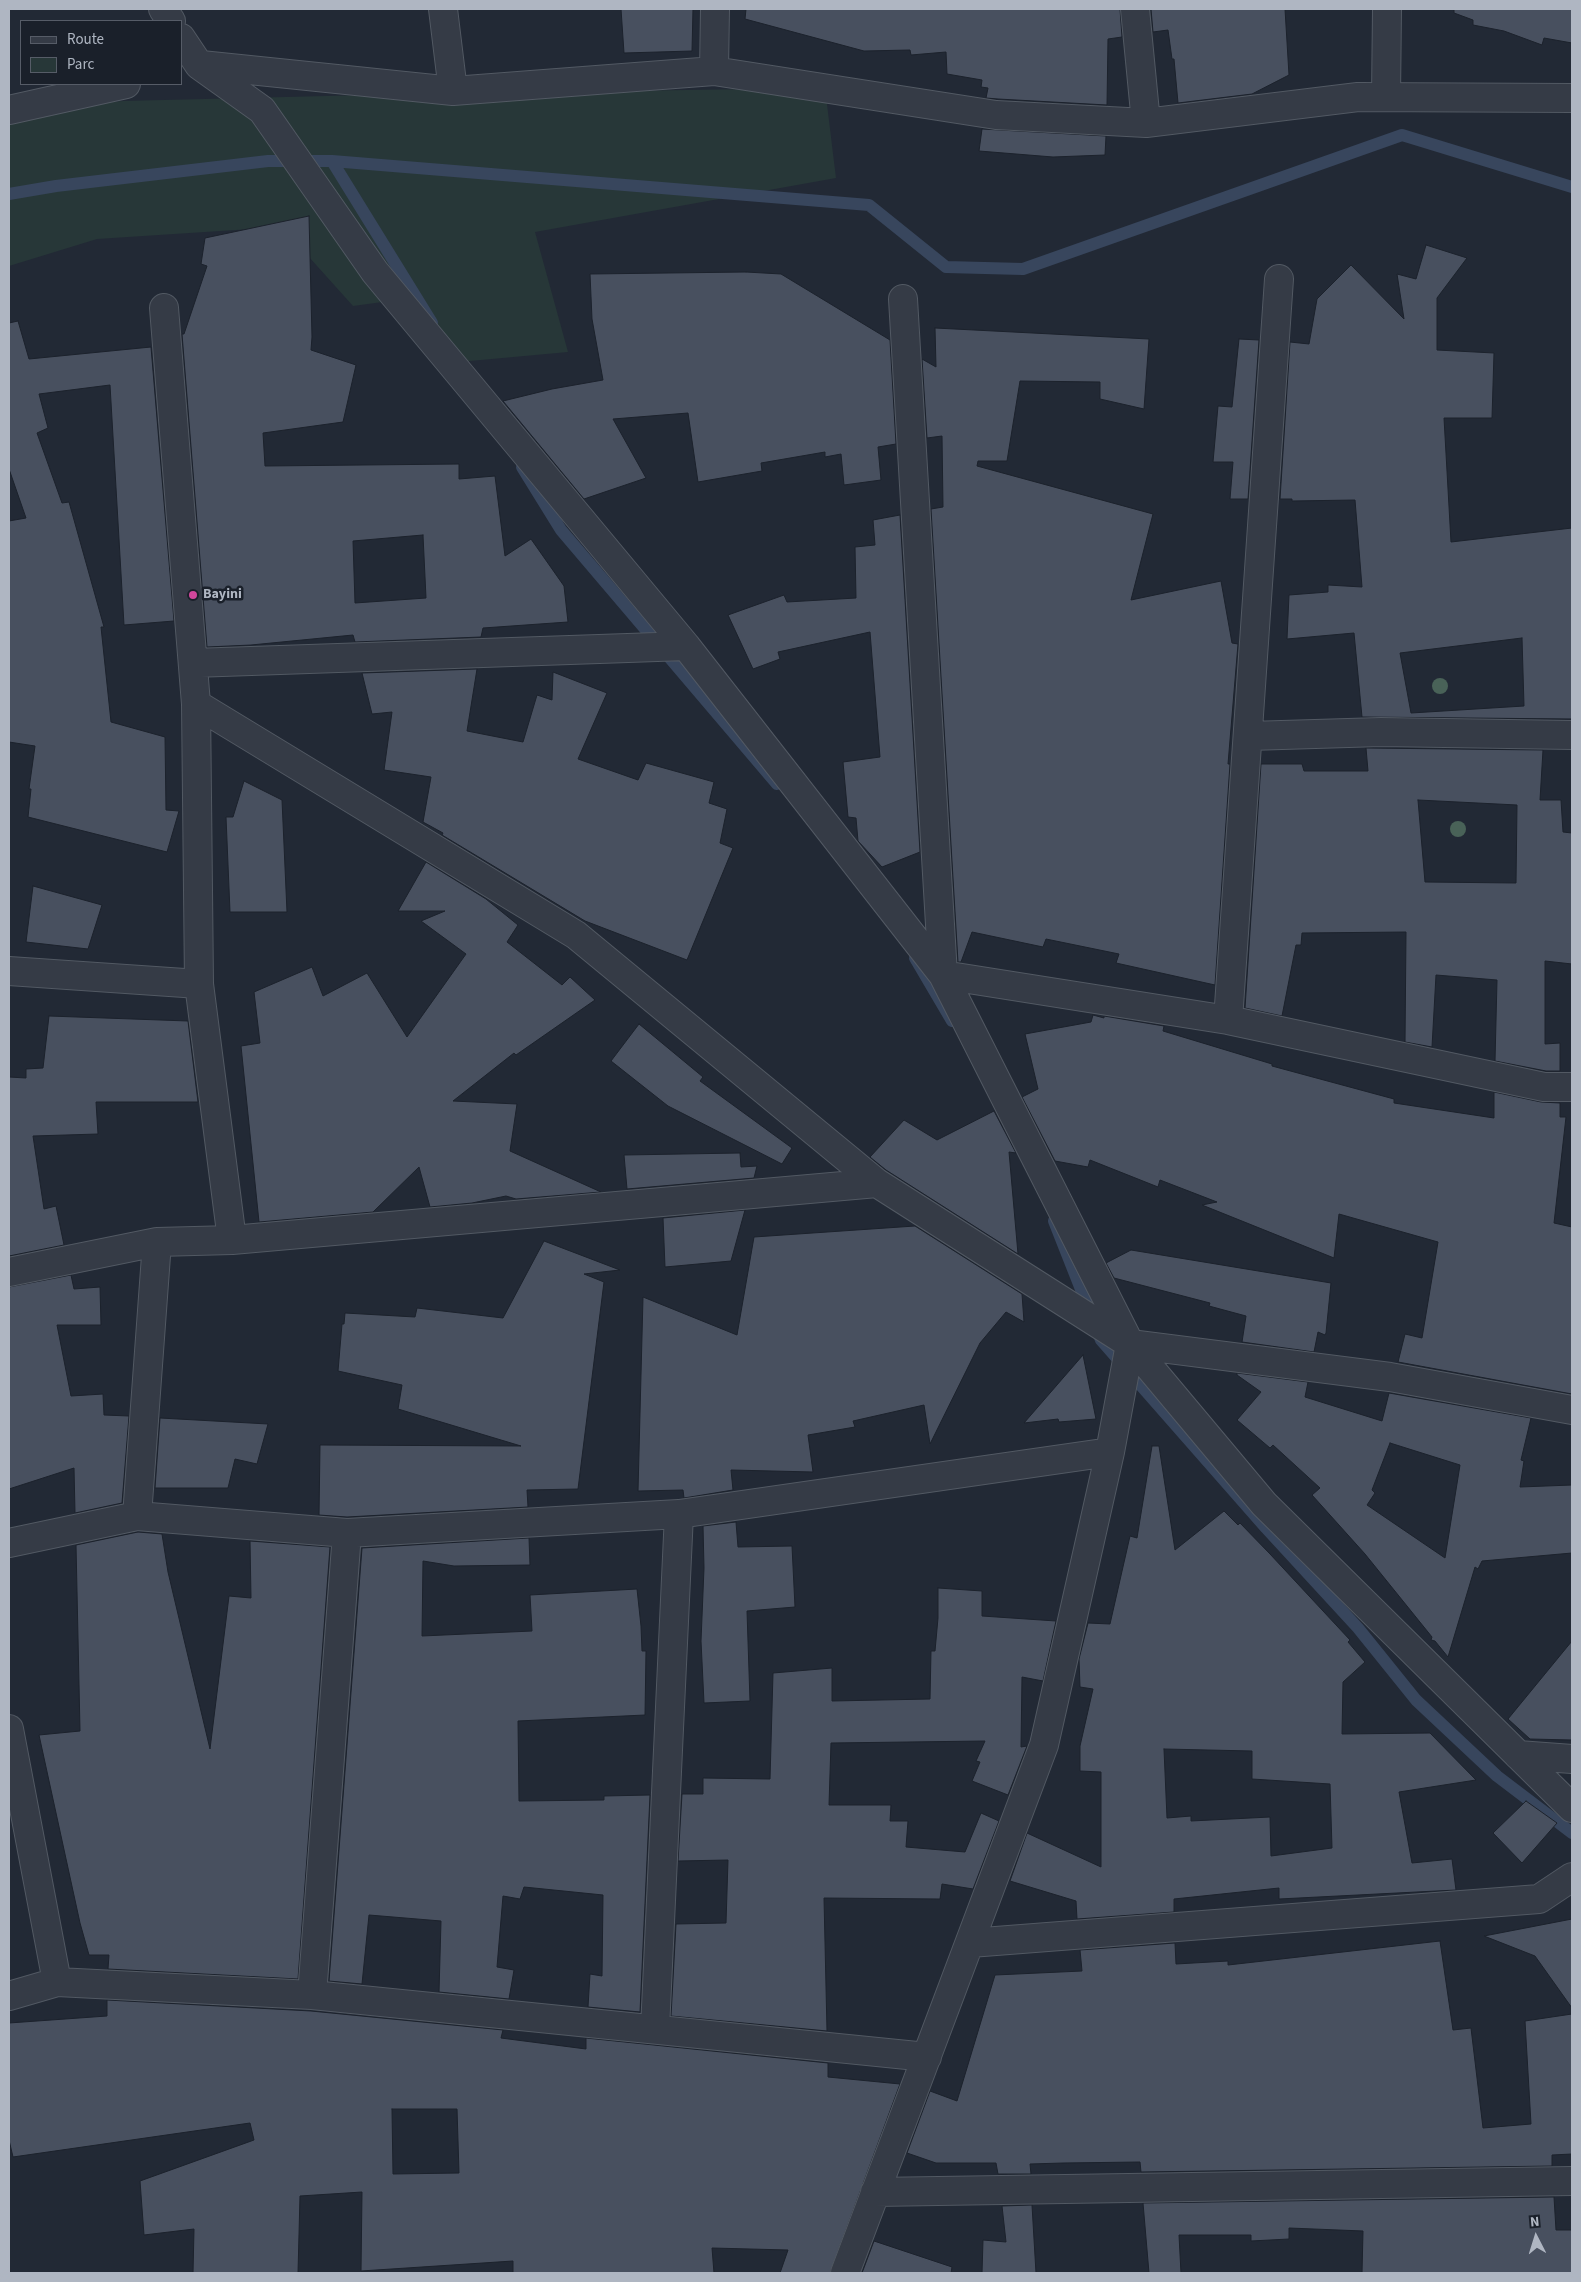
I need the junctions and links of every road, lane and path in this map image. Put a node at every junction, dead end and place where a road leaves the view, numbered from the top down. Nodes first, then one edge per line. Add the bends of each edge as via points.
1 (163, 9) edge
2 (443, 9) edge
3 (715, 9) edge
4 (1134, 9) edge
5 (1387, 9) edge
6 (170, 20) edge
7 (182, 41) edge
8 (190, 67) edge
9 (714, 71) junction
10 (122, 85) edge
11 (453, 91) junction
12 (1386, 97) junction
13 (1572, 98) edge
14 (9, 110) edge
15 (1146, 123) junction
16 (1279, 280) dead end
17 (903, 299) dead end
18 (164, 308) dead end
19 (686, 646) junction
20 (193, 663) junction
21 (196, 704) junction
22 (1572, 735) edge
23 (1249, 736) junction
24 (9, 971) edge
25 (944, 975) junction
26 (199, 984) junction
27 (1228, 1020) junction
28 (1572, 1087) edge
29 (876, 1183) junction
30 (232, 1240) junction
31 (157, 1242) junction
32 (9, 1272) edge
33 (1130, 1344) junction
34 (1572, 1410) edge
35 (1110, 1452) junction
36 (679, 1514) junction
37 (137, 1516) junction
38 (347, 1533) junction
39 (9, 1543) edge
40 (9, 1728) edge
41 (1518, 1755) junction
42 (1572, 1759) edge
43 (1572, 1808) edge
44 (1572, 1877) edge
45 (970, 1943) junction
46 (57, 1982) junction
47 (312, 1995) junction
48 (9, 1996) edge
49 (655, 2029) junction
50 (927, 2057) junction
51 (1572, 2181) edge
52 (875, 2192) junction
53 (845, 2273) edge

1 - 6 street
2 - 11 street
3 - 9 street
4 - 15 street
5 - 12 street
7 - 8 street
8 - 11 street
8 - 19 street via 262,110 375,272
9 - 11 street
9 - 15 street via 996,115
10 - 14 street
12 - 13 street
12 - 15 street via 1358,97
16 - 23 street
17 - 25 street
18 - 20 street
19 - 20 street
19 - 25 street
20 - 21 street
21 - 26 street
21 - 29 street via 576,936
22 - 23 street via 1381,732
23 - 27 street
24 - 26 street
25 - 27 street
25 - 33 street
26 - 30 street
27 - 28 street via 1544,1087
29 - 30 street
29 - 33 street
30 - 31 street
31 - 32 street
31 - 37 street
33 - 34 street via 1390,1377
33 - 35 street
33 - 41 street via 1264,1504
35 - 36 street
35 - 45 street via 1044,1745
36 - 38 street
36 - 49 street
37 - 38 street
37 - 39 street
38 - 47 street
40 - 46 street
41 - 42 street
41 - 43 street
44 - 45 street via 1539,1899
45 - 50 street
46 - 47 street
46 - 48 street
47 - 49 street
49 - 50 street
50 - 52 street
51 - 52 street
52 - 53 street

